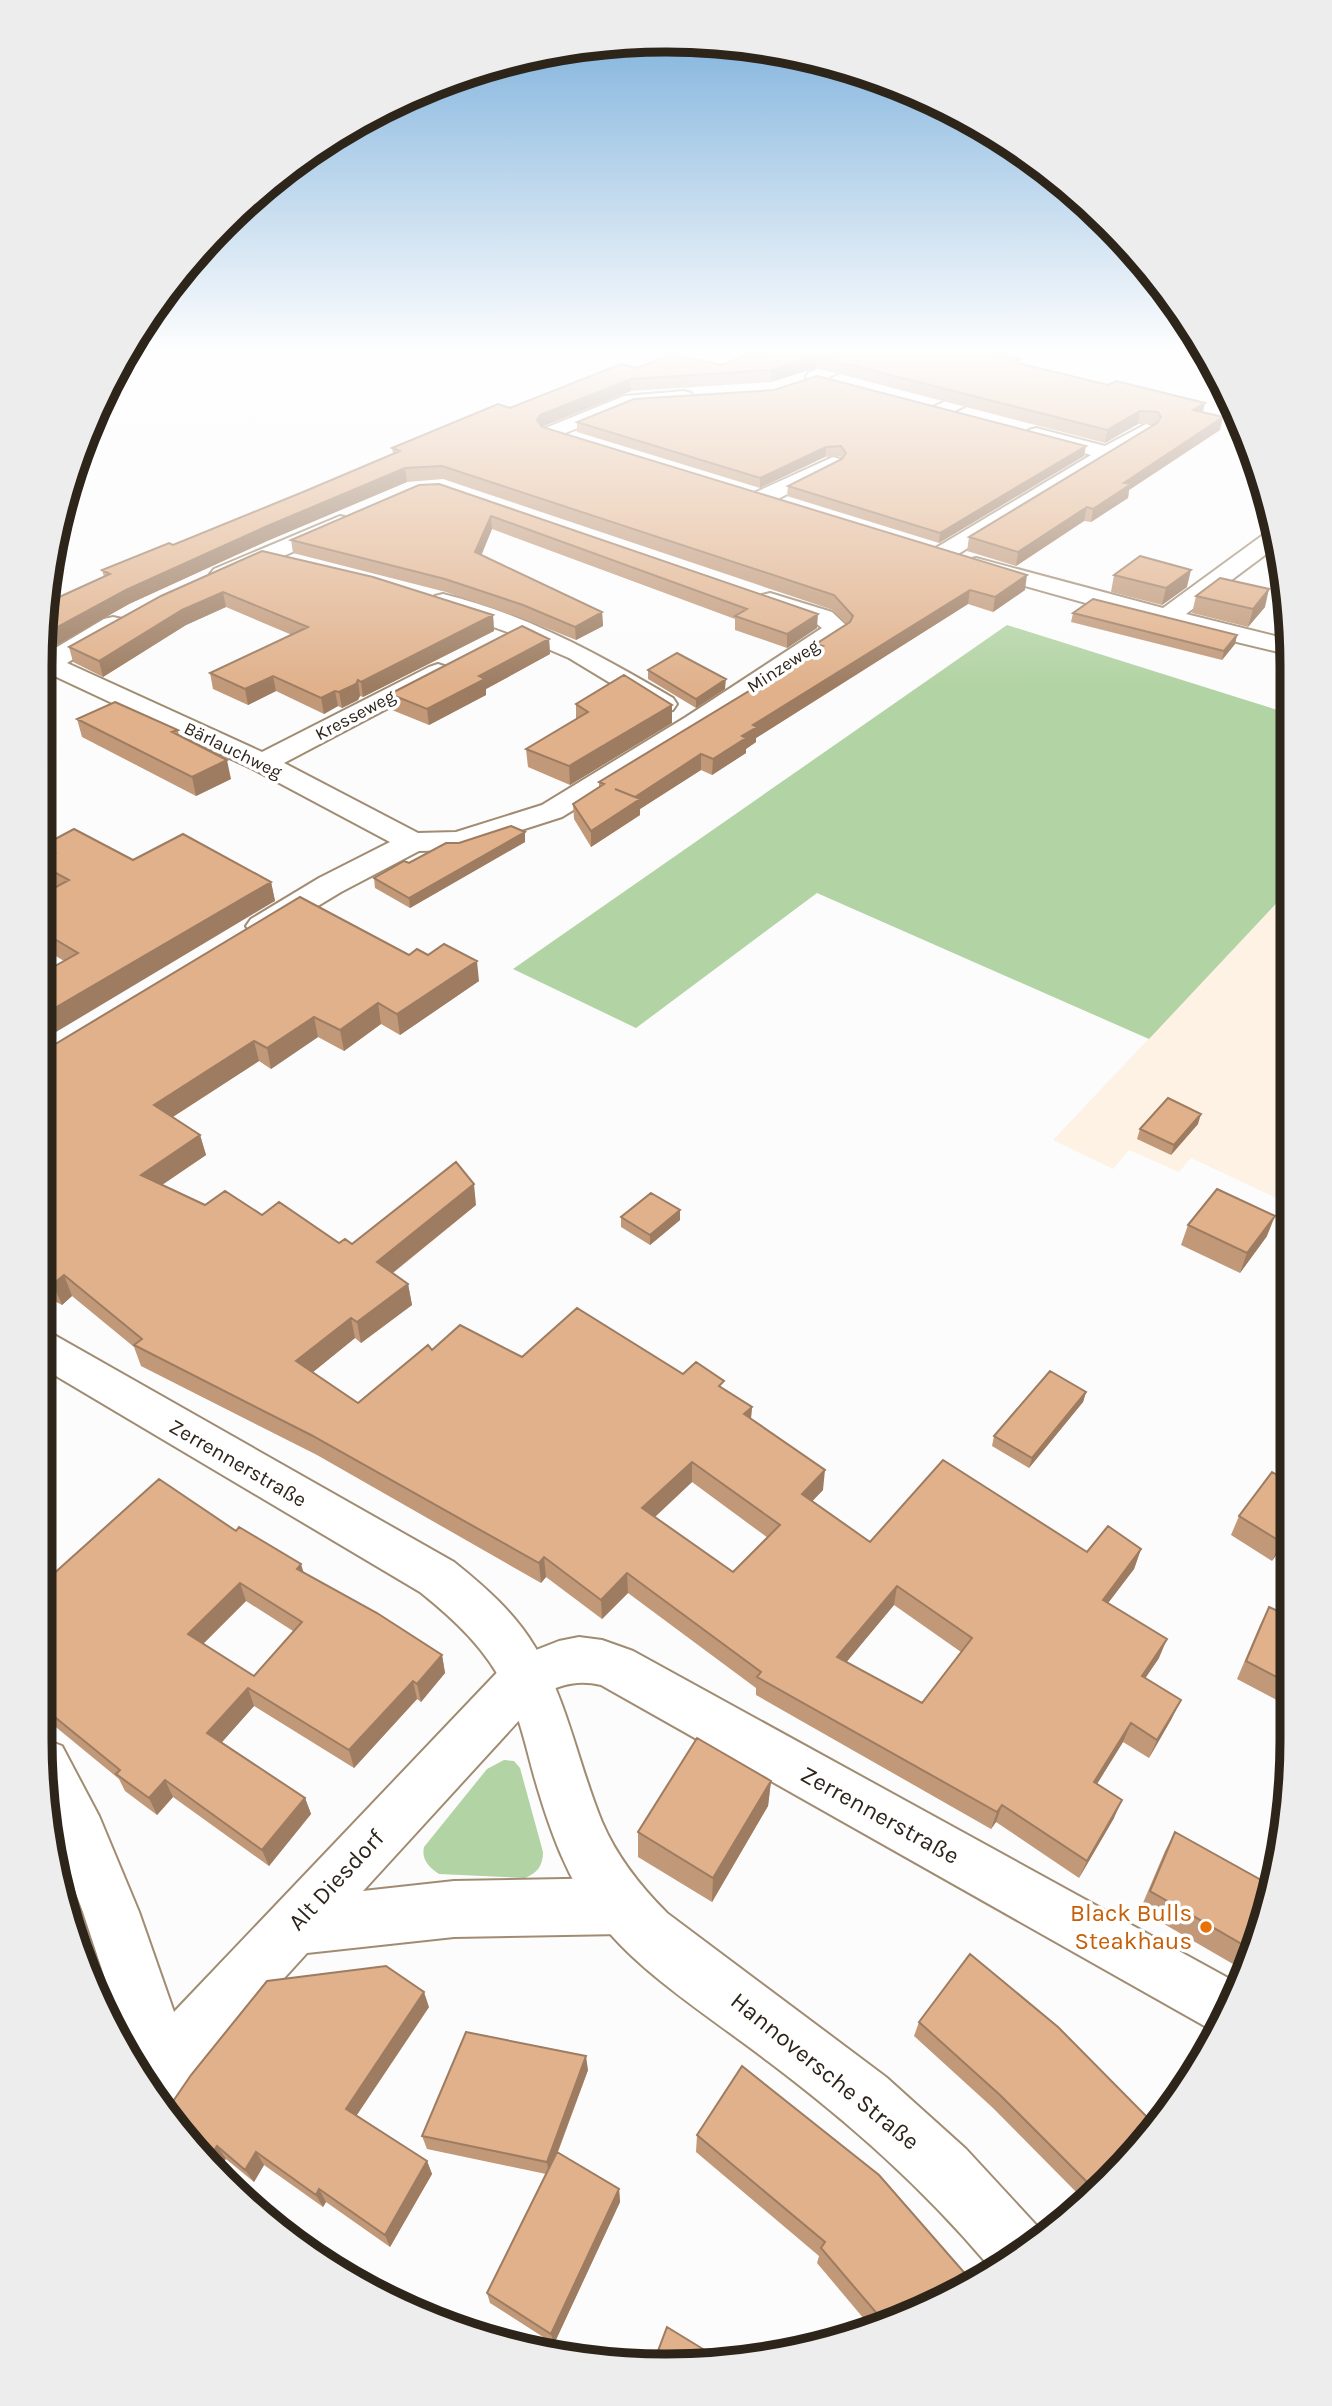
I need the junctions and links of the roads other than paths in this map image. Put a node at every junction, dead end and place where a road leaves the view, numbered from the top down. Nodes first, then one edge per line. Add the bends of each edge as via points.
1 (833, 463) edge
2 (1091, 463) edge
3 (736, 490) edge
4 (762, 499) junction
5 (788, 506) edge
6 (366, 511) edge
7 (1267, 543) edge
8 (917, 546) edge
9 (942, 554) junction
10 (265, 556) junction
11 (301, 564) edge
12 (205, 581) edge
13 (749, 593) edge
14 (423, 595) edge
15 (137, 612) edge
16 (1166, 618) junction
17 (522, 629) junction
18 (1279, 645) edge
19 (486, 647) edge
20 (463, 660) edge
21 (52, 661) edge
22 (52, 669) edge
23 (696, 723) junction
24 (263, 763) junction
25 (413, 842) junction
26 (237, 941) edge
27 (52, 1353) edge
28 (437, 1577) joint
29 (526, 1677) junction
30 (55, 1786) edge
31 (622, 1906) junction
32 (293, 1926) junction
33 (1219, 2004) edge
34 (157, 2077) edge
35 (1013, 2246) edge

1 - 4 street
2 - 9 street
3 - 4 street
4 - 5 street
6 - 10 street
7 - 16 street
8 - 9 street
9 - 16 street
10 - 11 street
10 - 12 street
13 - 23 street, Minzeweg via 823,617 838,629
14 - 17 street
15 - 21 street
16 - 18 street
17 - 19 street
17 - 23 street via 578,653
20 - 24 street, Kresseweg
22 - 24 street, Bärlauchweg
23 - 25 street, Minzeweg via 552,811 459,841
24 - 25 street, Bärlauchweg
25 - 26 street, Minzeweg
27 - 28 street, Zerrennerstraße
28 - 29 street, Hannoversche Straße via 493,1627
29 - 31 street, Hannoversche Straße via 582,1838 599,1874
29 - 32 street, Alt Diesdorf
29 - 33 street, Zerrennerstraße via 567,1659 615,1667
30 - 34 street via 107,1905
31 - 32 street via 454,1909
31 - 35 street, Hannoversche Straße via 647,1933 898,2126
32 - 34 street, Alt Diesdorf

